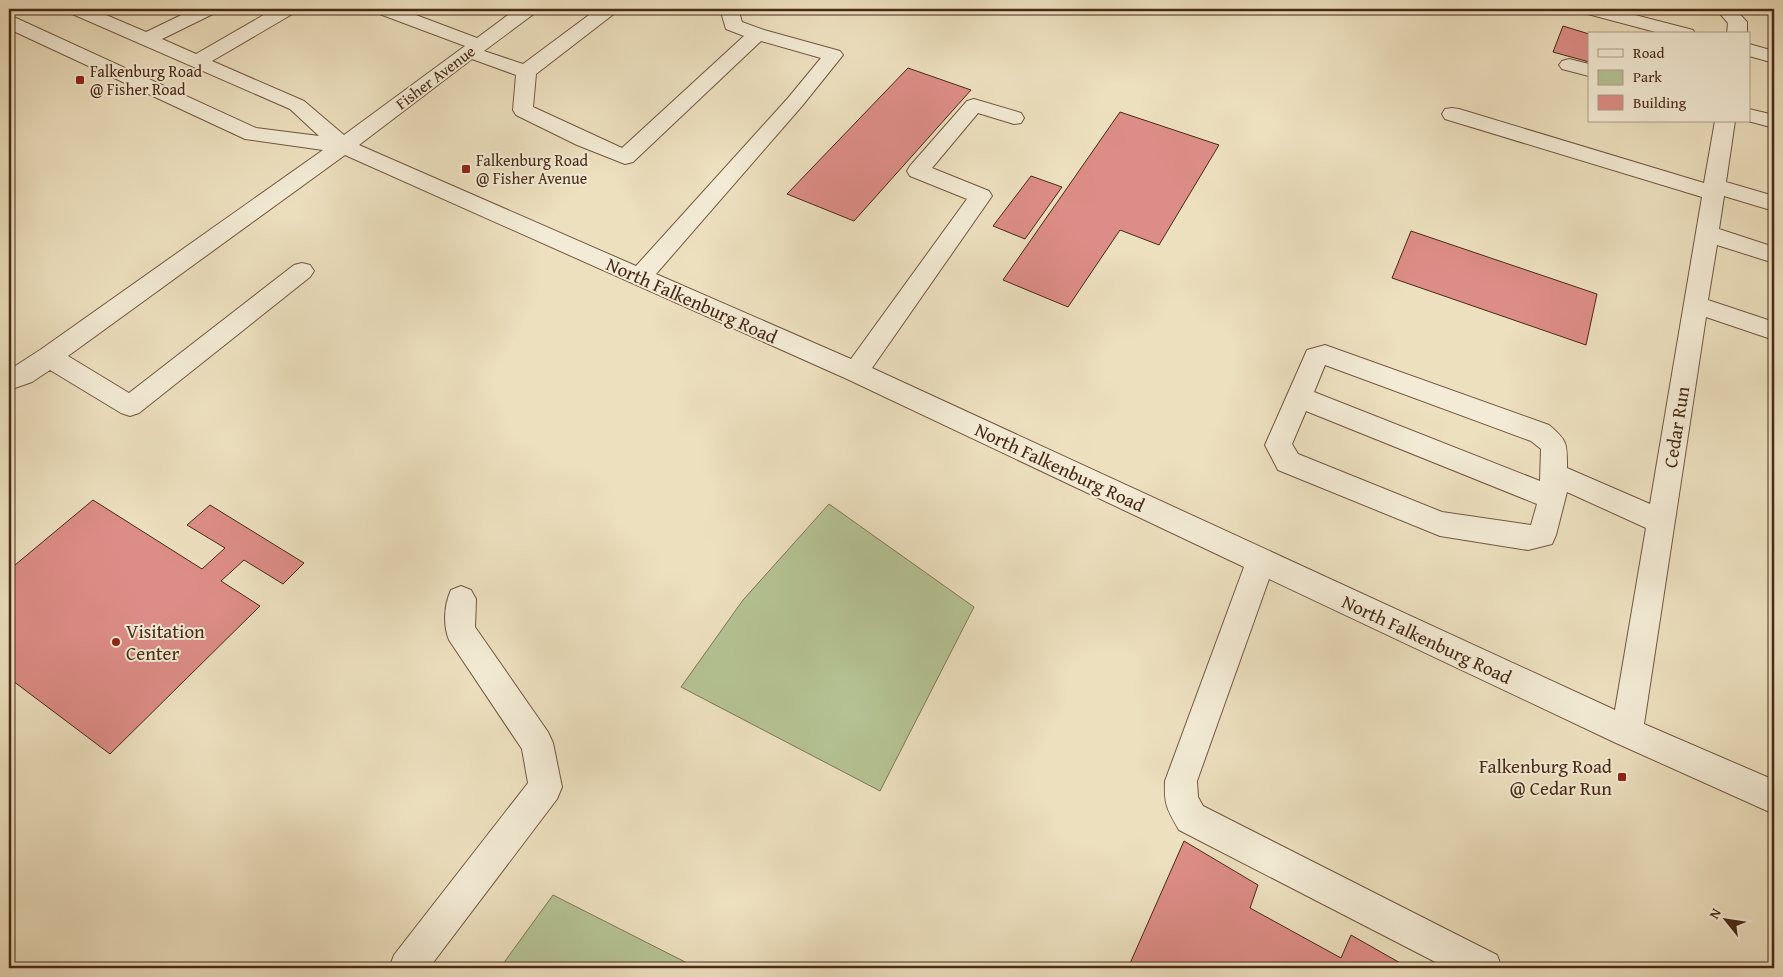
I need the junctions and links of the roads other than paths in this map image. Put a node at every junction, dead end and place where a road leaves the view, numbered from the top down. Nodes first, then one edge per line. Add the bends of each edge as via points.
1 (77, 9) edge
2 (208, 9) edge
3 (247, 9) edge
4 (287, 9) edge
5 (384, 9) edge
6 (528, 9) edge
7 (608, 9) edge
8 (729, 9) edge
9 (1591, 9) edge
10 (1726, 9) edge
11 (269, 19) junction
12 (9, 22) edge
13 (1678, 32) edge
14 (1737, 32) edge
15 (757, 34) junction
16 (147, 39) junction
17 (474, 49) junction
18 (1750, 50) edge
19 (1774, 57) edge
20 (197, 61) junction
21 (1569, 65) dead end
22 (1588, 70) edge
23 (526, 72) junction
24 (1452, 114) dead end
25 (1750, 115) edge
26 (1014, 118) dead end
27 (1726, 122) edge
28 (1774, 122) edge
29 (343, 146) junction
30 (1714, 189) junction
31 (1774, 204) edge
32 (1708, 234) junction
33 (1774, 255) edge
34 (302, 271) dead end
35 (640, 277) junction
36 (1696, 305) junction
37 (1774, 331) edge
38 (49, 357) junction
39 (856, 372) junction
40 (9, 380) edge
41 (1299, 397) junction
42 (1554, 486) junction
43 (1661, 522) junction
44 (1260, 560) junction
45 (461, 598) dead end
46 (1627, 732) junction
47 (1774, 797) edge
48 (407, 968) edge
49 (1484, 968) edge

1 - 16 street, North Falkenburg Road
2 - 16 street
3 - 11 street
4 - 11 street
5 - 17 street
6 - 17 street, Fisher Avenue
7 - 23 street
8 - 15 street via 733,25
9 - 13 street
10 - 14 street via 1738,22
11 - 20 street
12 - 29 street, North Falkenburg Road via 252,134
15 - 23 street via 625,157 523,110
15 - 35 street via 833,55
16 - 20 street, North Falkenburg Road
17 - 23 street
17 - 29 street, Fisher Avenue
18 - 19 street
20 - 29 street, North Falkenburg Road via 297,105
21 - 22 street
24 - 30 street
25 - 28 street
26 - 39 street via 974,105 918,171 981,196
27 - 30 street, Cedar Run
29 - 35 street, North Falkenburg Road
29 - 38 street, Fisher Avenue
30 - 31 street
30 - 32 street, Cedar Run
32 - 33 street
32 - 36 street, Cedar Run
34 - 38 street via 130,406
35 - 39 street, North Falkenburg Road
36 - 37 street
36 - 43 street, Cedar Run
38 - 40 street, Fisher Avenue via 23,375
39 - 44 street, North Falkenburg Road
41 - 42 street
41 - 42 street via 1316,357 1325,355 1540,433 1554,445
41 - 42 street via 1278,445 1288,462 1440,524 1528,538 1542,535
42 - 43 street
43 - 46 street, Cedar Run
44 - 46 street, North Falkenburg Road
44 - 49 street via 1181,781 1181,801 1191,818
45 - 48 street via 460,630 537,743 545,787
46 - 47 street, North Falkenburg Road

